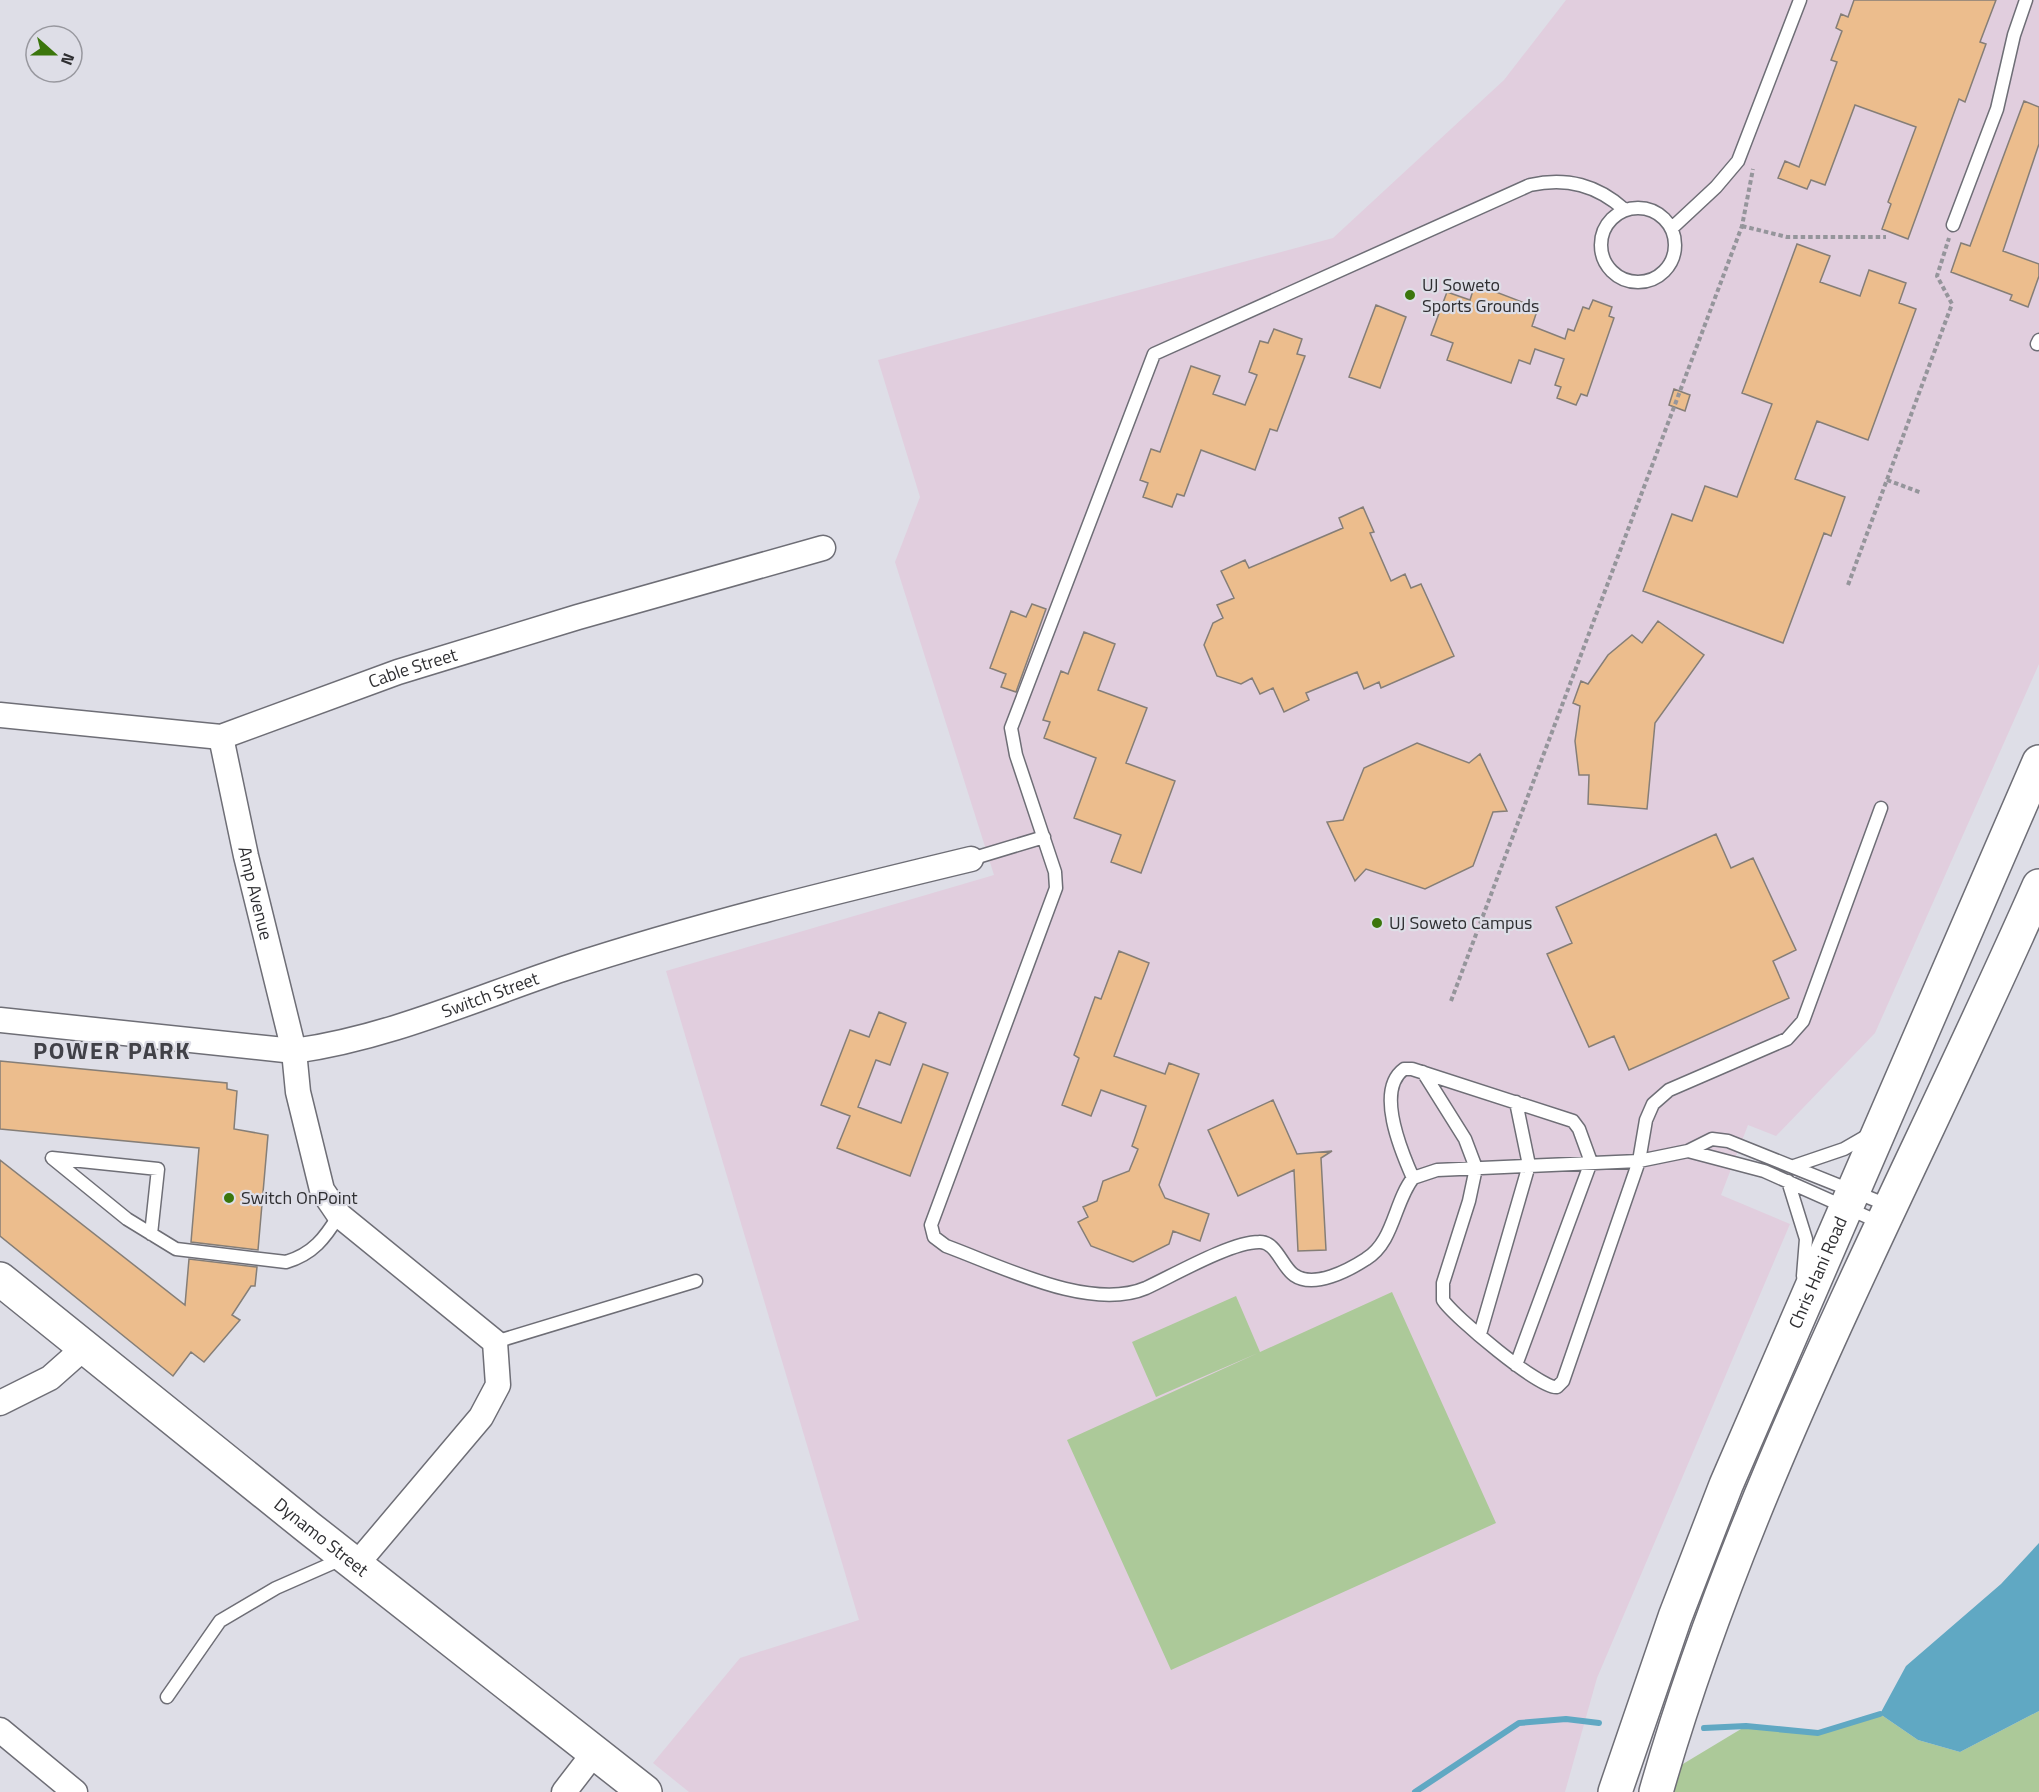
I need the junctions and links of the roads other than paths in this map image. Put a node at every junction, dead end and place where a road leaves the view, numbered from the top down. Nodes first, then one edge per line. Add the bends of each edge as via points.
1 (1800, 0) edge
2 (2026, 0) edge
3 (1625, 210) junction
4 (1953, 225) road end
5 (1672, 228) junction
6 (823, 548) dead end
7 (0, 715) edge
8 (221, 737) junction
9 (2039, 762) edge
10 (1881, 808) dead end
11 (1044, 837) junction
12 (971, 859) joint
13 (2039, 886) edge
14 (1971, 915) junction
15 (2018, 934) junction
16 (0, 1020) edge
17 (294, 1051) junction
18 (1423, 1072) junction
19 (1516, 1102) junction
20 (1886, 1118) junction
21 (1688, 1151) junction
22 (1639, 1161) junction
23 (1591, 1162) junction
24 (1529, 1165) junction
25 (1794, 1166) junction
26 (1476, 1168) junction
27 (1413, 1178) junction
28 (1788, 1181) junction
29 (1849, 1198) junction
30 (339, 1215) junction
31 (1888, 1216) junction
32 (151, 1234) junction
33 (0, 1279) edge
34 (696, 1281) dead end
35 (1794, 1323) junction
36 (1480, 1334) junction
37 (495, 1342) junction
38 (85, 1347) junction
39 (1516, 1365) junction
40 (0, 1403) edge
41 (351, 1561) junction
42 (167, 1697) dead end
43 (0, 1730) edge
44 (594, 1753) junction
45 (75, 1792) edge
46 (564, 1792) edge
47 (645, 1792) edge
48 (1616, 1792) edge
49 (1656, 1792) edge

1 - 5 lane via 1738,161
2 - 4 lane via 1997,109
3 - 5 lane via 1643,208 1655,212
3 - 5 lane via 1610,220 1600,244 1608,267 1628,282 1653,280 1663,273 1675,252
3 - 11 lane via 1610,197 1574,182 1530,184 1154,354 1011,728 1016,755
6 - 8 street, Cable Street via 398,672
7 - 8 street, Cable Street
8 - 17 street, Amp Avenue
9 - 14 main road, Chris Hani Road
10 - 22 lane via 1803,1022 1786,1039 1660,1096 1646,1120
11 - 12 lane
11 - 27 lane via 1056,888 934,1213 931,1225 939,1242 1068,1290 1094,1295 1142,1289 1235,1247 1259,1241 1269,1245 1293,1275 1313,1280 1359,1264 1378,1250 1398,1201
12 - 17 street, Switch Street via 730,919 563,969 408,1025 334,1045
13 - 15 main road
14 - 15 main road
14 - 20 main road, Chris Hani Road
15 - 31 main road
16 - 17 street, Switch Street
17 - 30 street, Amp Avenue via 298,1092 322,1190
18 - 19 lane
18 - 26 lane via 1465,1140
18 - 27 lane via 1404,1069 1391,1088 1395,1127
19 - 23 lane via 1573,1121 1580,1129
19 - 24 lane
20 - 25 lane via 1870,1134 1844,1149
20 - 29 main road, Chris Hani Road
21 - 22 lane
21 - 25 lane via 1704,1141 1719,1139
21 - 28 lane
22 - 23 lane
22 - 39 lane via 1563,1381 1557,1387 1547,1386
23 - 24 lane
23 - 39 lane
24 - 26 lane
24 - 36 lane
25 - 29 lane
26 - 27 lane via 1428,1171
26 - 36 lane via 1442,1294 1446,1305
28 - 29 lane
28 - 35 lane via 1806,1239
29 - 31 lane
29 - 31 lane
29 - 35 main road, Chris Hani Road
30 - 32 lane via 322,1242 302,1257 286,1262 176,1250
30 - 37 street, Amp Avenue
31 - 49 main road via 1735,1558 1692,1675
32 - 32 lane via 127,1218 52,1158 158,1169
33 - 38 main road, Dynamo Street
34 - 37 lane
35 - 48 main road, Chris Hani Road via 1675,1617
36 - 39 lane
37 - 41 street via 498,1385 481,1417
38 - 40 street via 50,1378
38 - 41 main road, Dynamo Street
41 - 42 lane via 276,1588 220,1621
41 - 44 main road, Dynamo Street
43 - 45 street
44 - 46 street
44 - 47 main road, Dynamo Street

